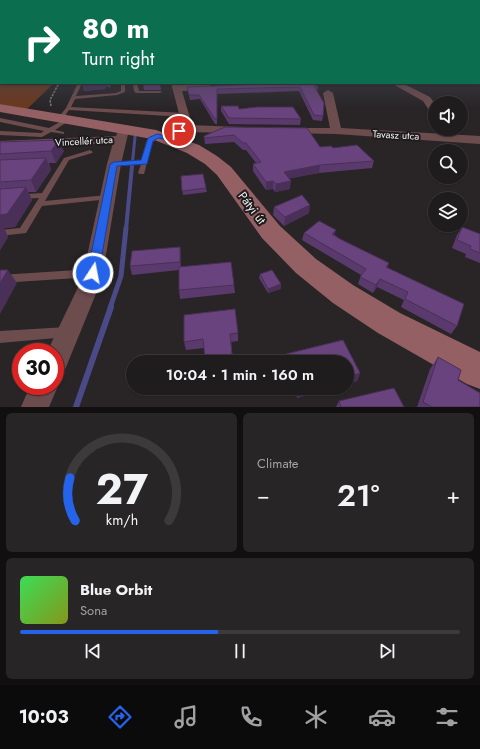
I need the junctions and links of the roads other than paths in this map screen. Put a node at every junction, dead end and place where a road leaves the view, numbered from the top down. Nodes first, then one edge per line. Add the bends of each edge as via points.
1 (80, 84) edge
2 (123, 84) edge
3 (135, 84) edge
4 (271, 84) edge
5 (397, 84) edge
6 (252, 85) edge
7 (175, 86) edge
8 (222, 86) edge
9 (160, 92) dead end
10 (328, 93) dead end
11 (74, 98) junction
12 (428, 100) edge
13 (0, 108) edge
14 (185, 115) junction
15 (0, 120) edge
16 (59, 121) junction
17 (251, 130) edge
18 (274, 130) edge
19 (336, 132) junction
20 (0, 133) edge
21 (122, 134) junction
22 (169, 134) junction
23 (428, 134) edge
24 (461, 136) edge
25 (480, 140) edge
26 (0, 145) edge
27 (90, 152) dead end
28 (144, 162) junction
29 (114, 164) junction
30 (142, 173) dead end
31 (45, 195) junction
32 (107, 197) junction
33 (0, 198) edge
34 (39, 204) junction
35 (0, 233) edge
36 (93, 273) junction
37 (0, 279) edge
38 (70, 331) junction
39 (0, 337) edge
40 (64, 344) edge
41 (480, 371) edge
42 (40, 395) edge
43 (35, 407) edge

1 - 11 lane
2 - 11 lane via 123,92 117,94
3 - 9 lane via 136,91 140,93
4 - 6 street
5 - 12 street
7 - 8 street
7 - 14 street
10 - 19 street
11 - 16 lane
13 - 16 main road, Pátyi út
14 - 16 lane
14 - 22 street via 186,121
15 - 16 lane
16 - 20 lane via 42,135
16 - 21 main road, Pátyi út
17 - 22 street
18 - 19 street, Tavasz utca
19 - 23 street, Tavasz utca
21 - 22 main road, Pátyi út
21 - 26 street, Vincellér utca
21 - 29 street
22 - 28 lane via 148,142
22 - 41 main road, Pátyi út via 211,160 224,172 270,232 306,266 343,294 389,323
24 - 25 street, Tavasz utca
27 - 31 lane via 66,159 58,166
28 - 29 lane
28 - 30 lane
29 - 32 street
31 - 33 lane
31 - 34 lane
32 - 34 lane
32 - 36 street
34 - 35 lane via 23,231
36 - 37 lane
36 - 38 street
38 - 39 lane
38 - 40 street
42 - 43 street

